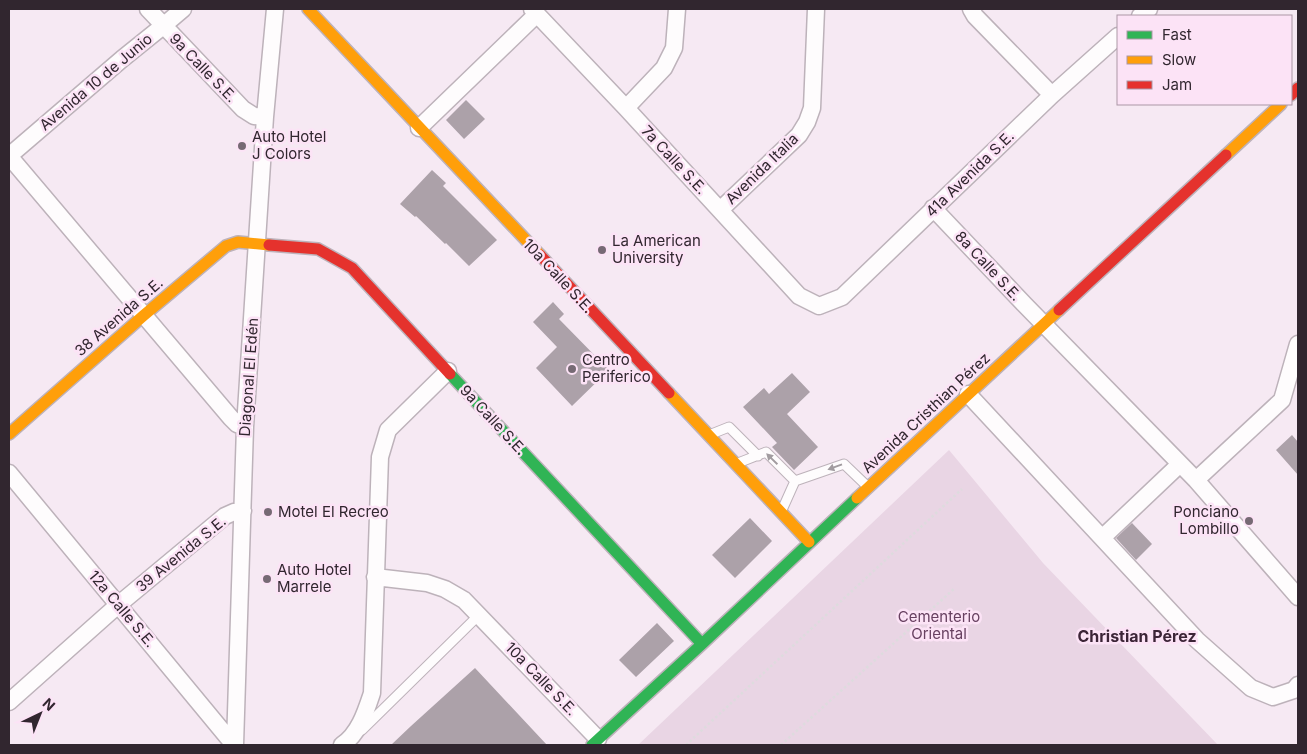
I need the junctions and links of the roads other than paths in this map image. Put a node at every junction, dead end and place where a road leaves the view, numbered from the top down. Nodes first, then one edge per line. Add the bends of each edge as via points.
1 (148, 9) edge
2 (183, 9) edge
3 (275, 9) edge
4 (308, 9) edge
5 (677, 9) edge
6 (816, 9) edge
7 (971, 9) edge
8 (534, 11) edge
9 (164, 26) junction
10 (1117, 37) edge
11 (1052, 95) junction
12 (1280, 105) edge
13 (626, 108) junction
14 (265, 117) junction
15 (419, 128) junction
16 (9, 156) edge
17 (933, 208) junction
18 (720, 210) junction
19 (258, 243) junction
20 (819, 306) joint
21 (143, 316) junction
22 (1043, 324) junction
23 (1298, 344) edge
24 (448, 371) junction
25 (968, 394) junction
26 (245, 427) junction
27 (9, 434) edge
28 (709, 435) junction
29 (758, 456) junction
30 (736, 464) junction
31 (1180, 464) junction
32 (9, 473) edge
33 (1196, 480) junction
34 (795, 481) junction
35 (868, 487) junction
36 (243, 511) junction
37 (781, 512) junction
38 (1102, 538) junction
39 (809, 542) junction
40 (375, 577) junction
41 (1298, 597) edge
42 (118, 605) junction
43 (479, 614) junction
44 (702, 644) junction
45 (1298, 685) edge
46 (9, 702) edge
47 (595, 742) edge
48 (346, 743) edge
49 (235, 745) edge

1 - 9 street, 9a Calle S.E.
2 - 9 street, Avenida 10 de Junio
3 - 14 street, Diagonal El Edén
4 - 15 street, 10a Calle S.E.
5 - 13 street via 674,48 664,68
6 - 18 street, Avenida Italia via 812,108 806,122 799,135
7 - 11 street
8 - 13 street, 7a Calle S.E.
8 - 15 street
9 - 14 street, 9a Calle S.E. via 243,109 254,116
9 - 16 street, Avenida 10 de Junio
10 - 11 street, 41a Avenida S.E.
11 - 17 street, 41a Avenida S.E.
12 - 22 street, Avenida Cristhian Pérez
13 - 18 street, 7a Calle S.E.
14 - 19 street, Diagonal El Edén
15 - 28 street, 10a Calle S.E.
16 - 21 street
17 - 20 street, 41a Avenida S.E. via 842,297
17 - 22 street, 8a Calle S.E.
18 - 20 street, 7a Calle S.E. via 799,296
19 - 21 street, 38 Avenida S.E. via 238,242 226,246
19 - 24 street, 9a Calle S.E. via 318,249 352,268
19 - 26 street, Diagonal El Edén
21 - 26 street via 230,418
21 - 27 street, 38 Avenida S.E.
22 - 25 street, Avenida Cristhian Pérez
22 - 31 street, 8a Calle S.E.
23 - 33 street via 1282,400
24 - 40 street via 388,430 380,457
24 - 44 street, 9a Calle S.E.
25 - 35 street, Avenida Cristhian Pérez
25 - 38 street
26 - 36 street, Diagonal El Edén
28 - 29 lane via 729,427
28 - 30 street, 10a Calle S.E.
29 - 30 lane
34 -> 29 lane via 766,452
30 - 37 street, 10a Calle S.E.
31 - 33 street, 8a Calle S.E.
31 - 38 street
32 - 42 street, 12a Calle S.E.
33 - 41 street, 8a Calle S.E.
35 -> 34 lane via 844,464
34 - 37 lane
35 - 39 street, Avenida Cristhian Pérez
36 - 42 street, 39 Avenida S.E. via 225,516
36 - 49 street, Diagonal El Edén
37 - 39 street, 10a Calle S.E.
38 - 45 street via 1198,640 1251,688 1272,697 1294,690
39 - 44 street, Avenida Cristhian Pérez
40 - 43 street, 10a Calle S.E. via 427,583 445,589
40 - 48 street via 372,693 364,716
42 - 46 street, 39 Avenida S.E.
42 - 49 street, 12a Calle S.E.
43 - 47 street, 10a Calle S.E.
43 - 48 lane
44 - 47 street, Avenida Cristhian Pérez

